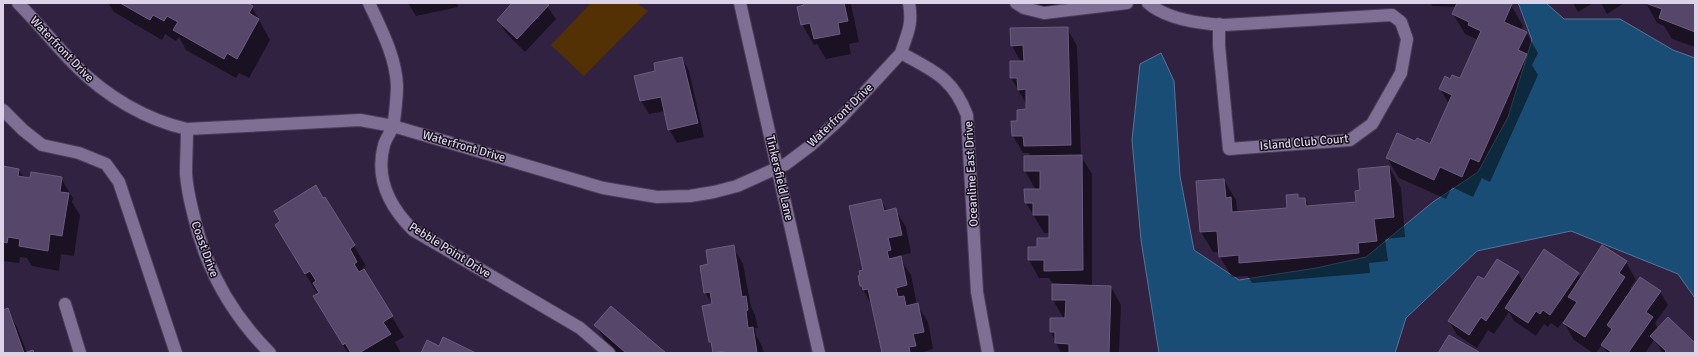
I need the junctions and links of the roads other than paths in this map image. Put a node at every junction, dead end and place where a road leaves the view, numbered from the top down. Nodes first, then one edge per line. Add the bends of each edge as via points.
1 (18, 3) edge
2 (369, 3) edge
3 (740, 3) edge
4 (909, 3) edge
5 (1016, 3) edge
6 (1127, 3) edge
7 (1148, 3) edge
8 (1220, 24) junction
9 (901, 53) junction
10 (3, 110) edge
11 (393, 126) junction
12 (187, 129) junction
13 (778, 168) junction
14 (65, 304) dead end
15 (80, 353) edge
16 (176, 353) edge
17 (270, 353) edge
18 (609, 353) edge
19 (819, 353) edge
20 (988, 353) edge

1 - 12 street, Waterfront Drive via 75,66 102,89 143,114
2 - 11 street, Pebble Point Drive via 388,45 394,69 397,86
3 - 13 street, Tinkersfield Lane
4 - 9 street via 911,21
5 - 6 street via 1024,8 1044,13
7 - 8 street, Island Club Court via 1162,12 1186,20
8 - 8 street, Island Club Court via 1392,15 1401,22 1407,39 1401,73 1372,124 1350,140 1229,149 1219,46
9 - 13 street, Waterfront Drive via 840,118 810,146
9 - 20 street, Oceanline East Drive via 944,78 956,92 967,115 977,292
10 - 16 street via 42,145 79,153 106,164 119,182
11 - 12 street, Waterfront Drive via 360,120
11 - 13 street, Waterfront Drive via 603,188 657,197 714,192 737,186
11 - 18 street, Pebble Point Drive via 384,146 382,170 389,197 404,221 413,230 580,328
12 - 17 street, Coast Drive via 186,174 200,242 211,270 229,303
13 - 19 street, Tinkersfield Lane
14 - 15 street

